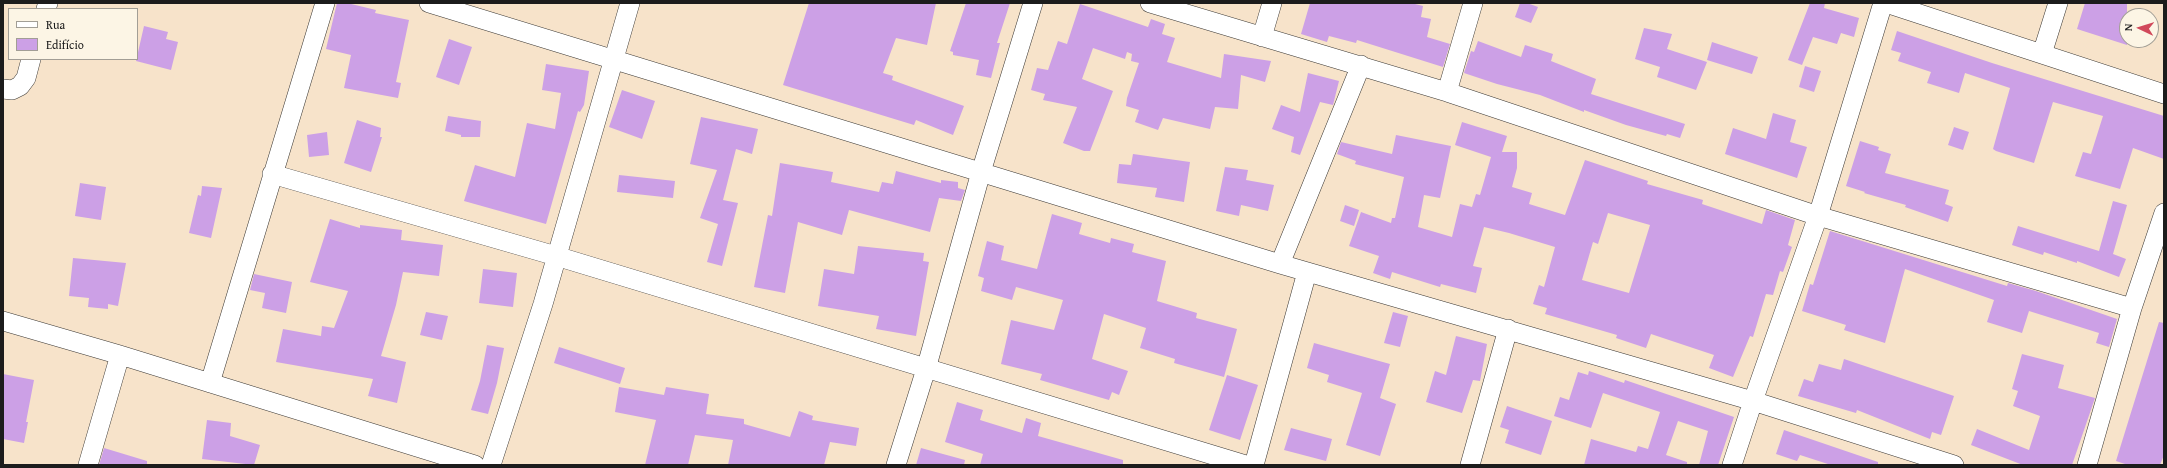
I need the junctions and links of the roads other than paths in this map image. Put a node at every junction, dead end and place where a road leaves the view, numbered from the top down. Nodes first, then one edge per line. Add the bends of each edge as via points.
1 (325, 3) edge
2 (430, 3) edge
3 (630, 3) edge
4 (1033, 3) edge
5 (1150, 3) edge
6 (1272, 3) edge
7 (1473, 3) edge
8 (1885, 3) edge
9 (2058, 3) edge
10 (1262, 37) junction
11 (2042, 54) junction
12 (31, 60) edge
13 (613, 61) junction
14 (1361, 65) junction
15 (3, 90) edge
16 (1447, 92) junction
17 (2164, 94) edge
18 (981, 172) junction
19 (272, 174) junction
20 (2164, 213) edge
21 (1818, 216) junction
22 (556, 256) junction
23 (1280, 264) junction
24 (1307, 272) junction
25 (2132, 308) junction
26 (3, 321) edge
27 (1508, 329) junction
28 (120, 355) junction
29 (926, 369) junction
30 (210, 383) junction
31 (1753, 401) junction
32 (88, 465) edge
33 (475, 465) edge
34 (492, 465) edge
35 (896, 465) edge
36 (1246, 465) edge
37 (1254, 465) edge
38 (1470, 465) edge
39 (1732, 465) edge
40 (1954, 465) edge
41 (2087, 465) edge

1 - 19 street
2 - 13 street
3 - 13 street
4 - 18 street
5 - 10 street
6 - 10 street
7 - 16 street
8 - 11 street
8 - 21 street
9 - 11 street
10 - 14 street
11 - 17 street
12 - 15 street via 26,78 20,86 12,90
13 - 18 street
13 - 22 street
14 - 16 street
14 - 23 street
16 - 21 street
18 - 23 street
18 - 29 street
19 - 22 street
19 - 30 street
20 - 25 street
21 - 25 street
21 - 31 street
22 - 29 street
22 - 34 street
23 - 24 street
24 - 27 street
24 - 37 street
25 - 41 street
26 - 28 street
27 - 31 street
27 - 38 street
28 - 30 street
28 - 32 street
29 - 35 street
29 - 36 street
30 - 33 street
31 - 39 street
31 - 40 street

